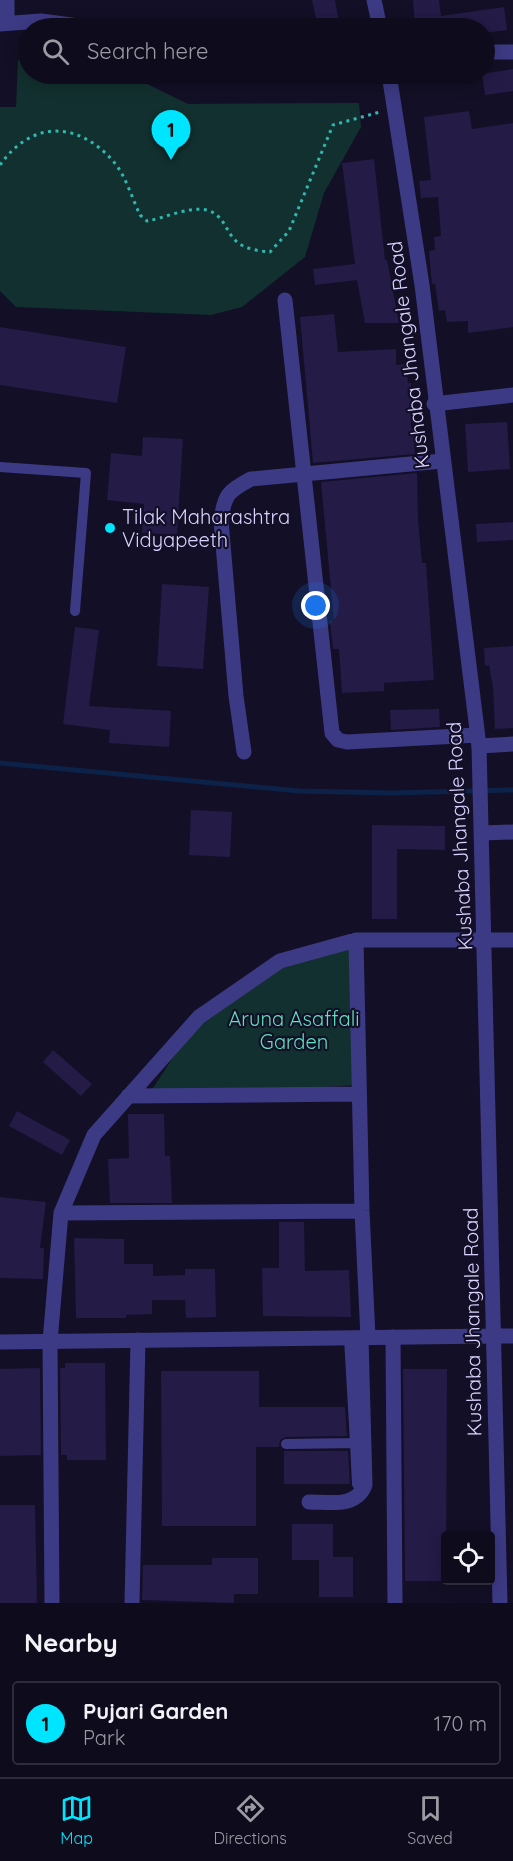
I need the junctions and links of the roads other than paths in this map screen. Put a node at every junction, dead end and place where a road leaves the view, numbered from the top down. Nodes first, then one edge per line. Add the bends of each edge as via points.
1 (7, 0) edge
2 (374, 0) edge
3 (378, 18) edge
4 (18, 23) edge
5 (3, 24) edge
6 (495, 52) edge
7 (513, 52) edge
8 (391, 84) edge
9 (285, 300) dead end
10 (513, 395) edge
11 (434, 404) junction
12 (442, 461) junction
13 (0, 467) edge
14 (304, 473) junction
15 (75, 611) dead end
16 (513, 744) edge
17 (478, 747) junction
18 (244, 752) dead end
19 (483, 832) junction
20 (513, 832) edge
21 (486, 938) junction
22 (356, 940) junction
23 (513, 940) edge
24 (359, 1094) junction
25 (128, 1096) junction
26 (362, 1211) junction
27 (61, 1214) junction
28 (492, 1336) junction
29 (513, 1336) edge
30 (393, 1337) junction
31 (359, 1338) junction
32 (138, 1340) junction
33 (0, 1342) edge
34 (50, 1342) junction
35 (355, 1443) junction
36 (286, 1444) dead end
37 (357, 1484) dead end
38 (309, 1502) dead end
39 (52, 1603) edge
40 (132, 1603) edge
41 (396, 1603) edge
42 (500, 1603) edge

1 - 5 street
2 - 3 street
4 - 5 street
6 - 7 street
8 - 11 street, Kushaba Jhangale Road via 422,285
9 - 14 street
10 - 11 street
11 - 12 street, Kushaba Jhangale Road
12 - 14 street
12 - 17 street, Kushaba Jhangale Road
13 - 15 lane via 86,473
14 - 17 street via 332,733 347,742
14 - 18 street via 251,479 224,499 221,521
16 - 17 street
17 - 19 street, Kushaba Jhangale Road
19 - 20 street
19 - 21 street, Kushaba Jhangale Road
21 - 22 street
21 - 23 street
21 - 28 street, Kushaba Jhangale Road
22 - 24 street
22 - 25 street via 280,961 262,973 199,1017
24 - 25 street
24 - 26 street
25 - 27 street via 94,1135
26 - 27 street
26 - 31 street
27 - 34 street
28 - 29 street
28 - 30 street
28 - 42 street, Kushaba Jhangale Road
30 - 31 street
30 - 41 street
31 - 32 street
31 - 35 lane
31 - 38 street via 365,1485 351,1501
32 - 34 street
32 - 40 street
33 - 34 street
34 - 39 street
35 - 36 lane
35 - 37 lane

